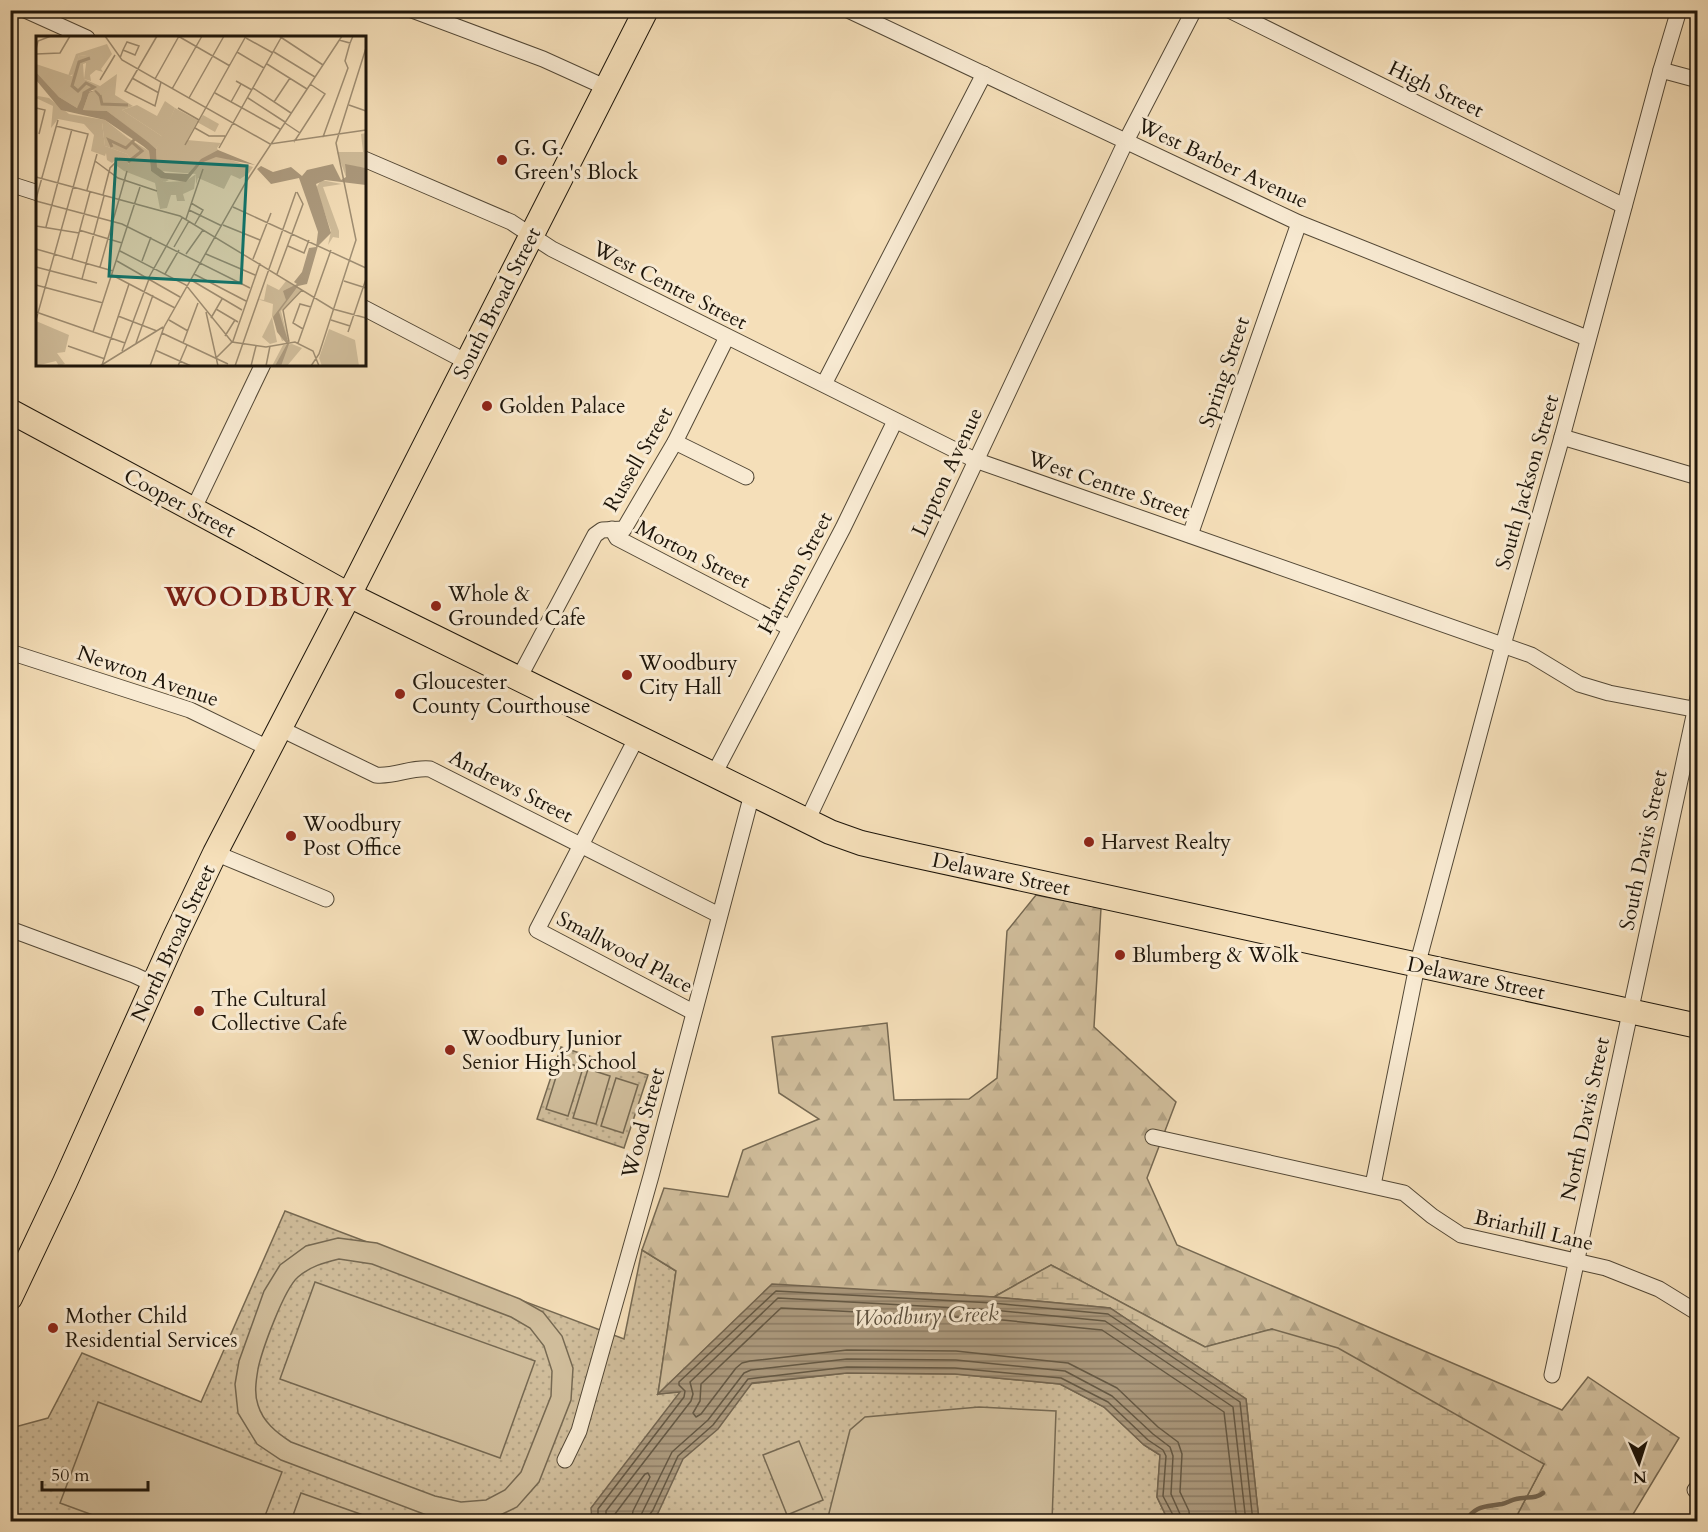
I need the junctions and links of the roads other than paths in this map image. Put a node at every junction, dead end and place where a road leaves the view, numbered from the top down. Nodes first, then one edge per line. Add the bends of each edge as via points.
1 (25, 10) edge
2 (412, 10) edge
3 (646, 10) edge
4 (848, 10) edge
5 (1194, 10) edge
6 (1229, 10) edge
7 (1674, 12) edge
8 (83, 36) edge
9 (1661, 70) junction
10 (984, 74) junction
11 (1698, 80) edge
12 (607, 88) junction
13 (1126, 141) junction
14 (366, 160) edge
15 (10, 184) edge
16 (36, 192) edge
17 (1624, 206) junction
18 (1299, 223) junction
19 (532, 236) junction
20 (366, 309) edge
21 (727, 338) junction
22 (1587, 338) junction
23 (467, 362) junction
24 (262, 366) edge
25 (824, 384) junction
26 (10, 411) edge
27 (895, 421) junction
28 (1562, 437) junction
29 (675, 442) junction
30 (975, 460) junction
31 (746, 477) dead end
32 (1698, 477) edge
33 (193, 510) junction
34 (612, 529) junction
35 (1190, 535) junction
36 (348, 595) junction
37 (790, 628) junction
38 (1503, 645) junction
39 (10, 652) edge
40 (519, 678) junction
41 (1697, 706) edge
42 (637, 737) junction
43 (273, 738) junction
44 (713, 776) junction
45 (752, 794) junction
46 (807, 821) junction
47 (581, 844) junction
48 (215, 853) junction
49 (326, 899) dead end
50 (719, 915) junction
51 (10, 929) edge
52 (1417, 966) junction
53 (153, 984) junction
54 (693, 1012) junction
55 (1630, 1012) junction
56 (1698, 1026) edge
57 (1153, 1137) dead end
58 (1373, 1185) junction
59 (1577, 1261) junction
60 (10, 1298) edge
61 (1698, 1313) edge
62 (1552, 1376) dead end
63 (565, 1460) dead end

1 - 8 street
2 - 12 street via 543,59
3 - 12 main road, South Broad Street
4 - 10 street, West Barber Avenue
5 - 13 street, Lupton Avenue
6 - 17 street, High Street
7 - 9 street, South Jackson Street
9 - 11 street
9 - 17 street, South Jackson Street
10 - 13 street, West Barber Avenue
10 - 25 street
12 - 19 main road, South Broad Street
13 - 18 street, West Barber Avenue
13 - 30 street, Lupton Avenue
14 - 19 street, West Centre Street via 511,222
15 - 16 street
17 - 22 street, South Jackson Street
18 - 22 street, West Barber Avenue
18 - 35 street, Spring Street
19 - 21 street, West Centre Street
19 - 23 main road, South Broad Street
20 - 23 street
21 - 25 street, West Centre Street
21 - 29 street, Russell Street
22 - 28 street, South Jackson Street
23 - 36 main road, South Broad Street
24 - 33 street
25 - 27 street, West Centre Street
26 - 33 main road, Cooper Street
27 - 30 street, West Centre Street
27 - 37 street, Harrison Street
28 - 32 street
28 - 38 street, South Jackson Street
29 - 31 street
29 - 34 street, Russell Street via 624,529
30 - 35 street, West Centre Street
30 - 46 street, Lupton Avenue
33 - 36 main road, Cooper Street
34 - 37 street, Morton Street via 617,538
34 - 40 street, Russell Street via 595,535
35 - 38 street, West Centre Street
36 - 40 main road, Delaware Street
36 - 43 main road, North Broad Street
37 - 44 street, Harrison Street
38 - 41 street, West Centre Street via 1532,655 1579,684 1609,693
38 - 52 street, South Jackson Street
39 - 43 street, Newton Avenue
40 - 42 main road, Delaware Street
41 - 55 street, South Davis Street
42 - 44 main road, Delaware Street
42 - 47 street
43 - 47 street, Andrews Street via 376,776 430,769
43 - 48 main road, North Broad Street
44 - 45 main road, Delaware Street
45 - 46 main road, Delaware Street
45 - 50 street, Wood Street
46 - 52 main road, Delaware Street via 861,843
47 - 50 street, Andrews Street
47 - 54 street, Smallwood Place via 537,930
48 - 49 street
48 - 53 main road, North Broad Street
50 - 54 street, Wood Street
51 - 53 street
52 - 55 main road, Delaware Street
52 - 58 street, South Jackson Street
53 - 60 main road, North Broad Street
54 - 63 street, Wood Street via 579,1431
55 - 56 main road, Delaware Street
55 - 59 street, North Davis Street
57 - 58 street, Briarhill Lane
58 - 59 street, Briarhill Lane via 1404,1193 1461,1235
59 - 61 street, Briarhill Lane via 1659,1289
59 - 62 street, North Davis Street

